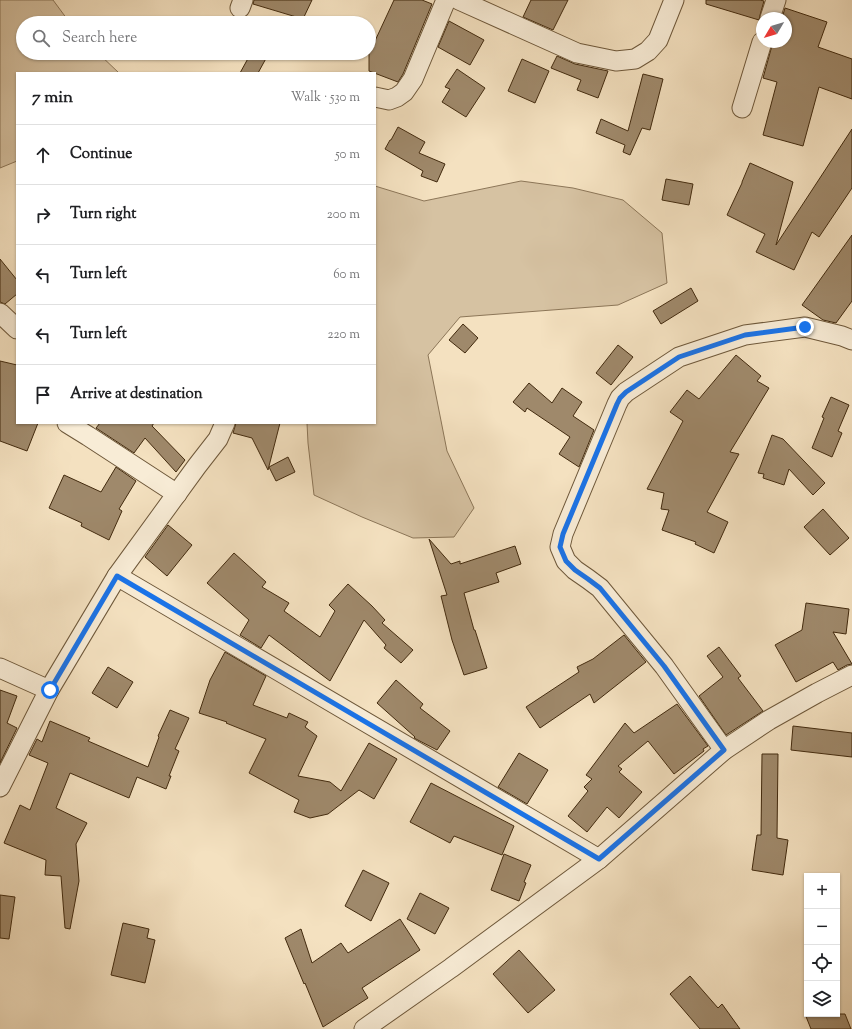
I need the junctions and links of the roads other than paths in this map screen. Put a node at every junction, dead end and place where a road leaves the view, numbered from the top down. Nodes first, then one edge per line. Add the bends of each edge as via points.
1 (446, 0) edge
2 (459, 0) edge
3 (674, 0) edge
4 (776, 0) edge
5 (772, 12) edge
6 (760, 48) edge
7 (376, 97) edge
8 (742, 108) dead end
9 (0, 313) edge
10 (16, 328) edge
11 (852, 340) edge
12 (69, 424) edge
13 (224, 424) edge
14 (177, 494) junction
15 (117, 576) junction
16 (0, 668) edge
17 (852, 676) edge
18 (50, 690) junction
19 (724, 750) junction
20 (0, 787) edge
21 (599, 859) junction
22 (364, 1029) edge

1 - 7 street via 413,79 404,92 389,100
2 - 3 street via 577,53 616,61 635,59 648,51 658,40
4 - 5 street
6 - 8 street
9 - 10 street
11 - 19 street via 805,327 745,335 679,357 626,392 617,404 563,534 560,547 566,561 600,588 664,666
12 - 14 street
13 - 14 street via 218,439
14 - 15 street
15 - 18 street
15 - 21 street
16 - 18 street
17 - 19 street via 817,692
18 - 20 street
19 - 21 street
21 - 22 street

